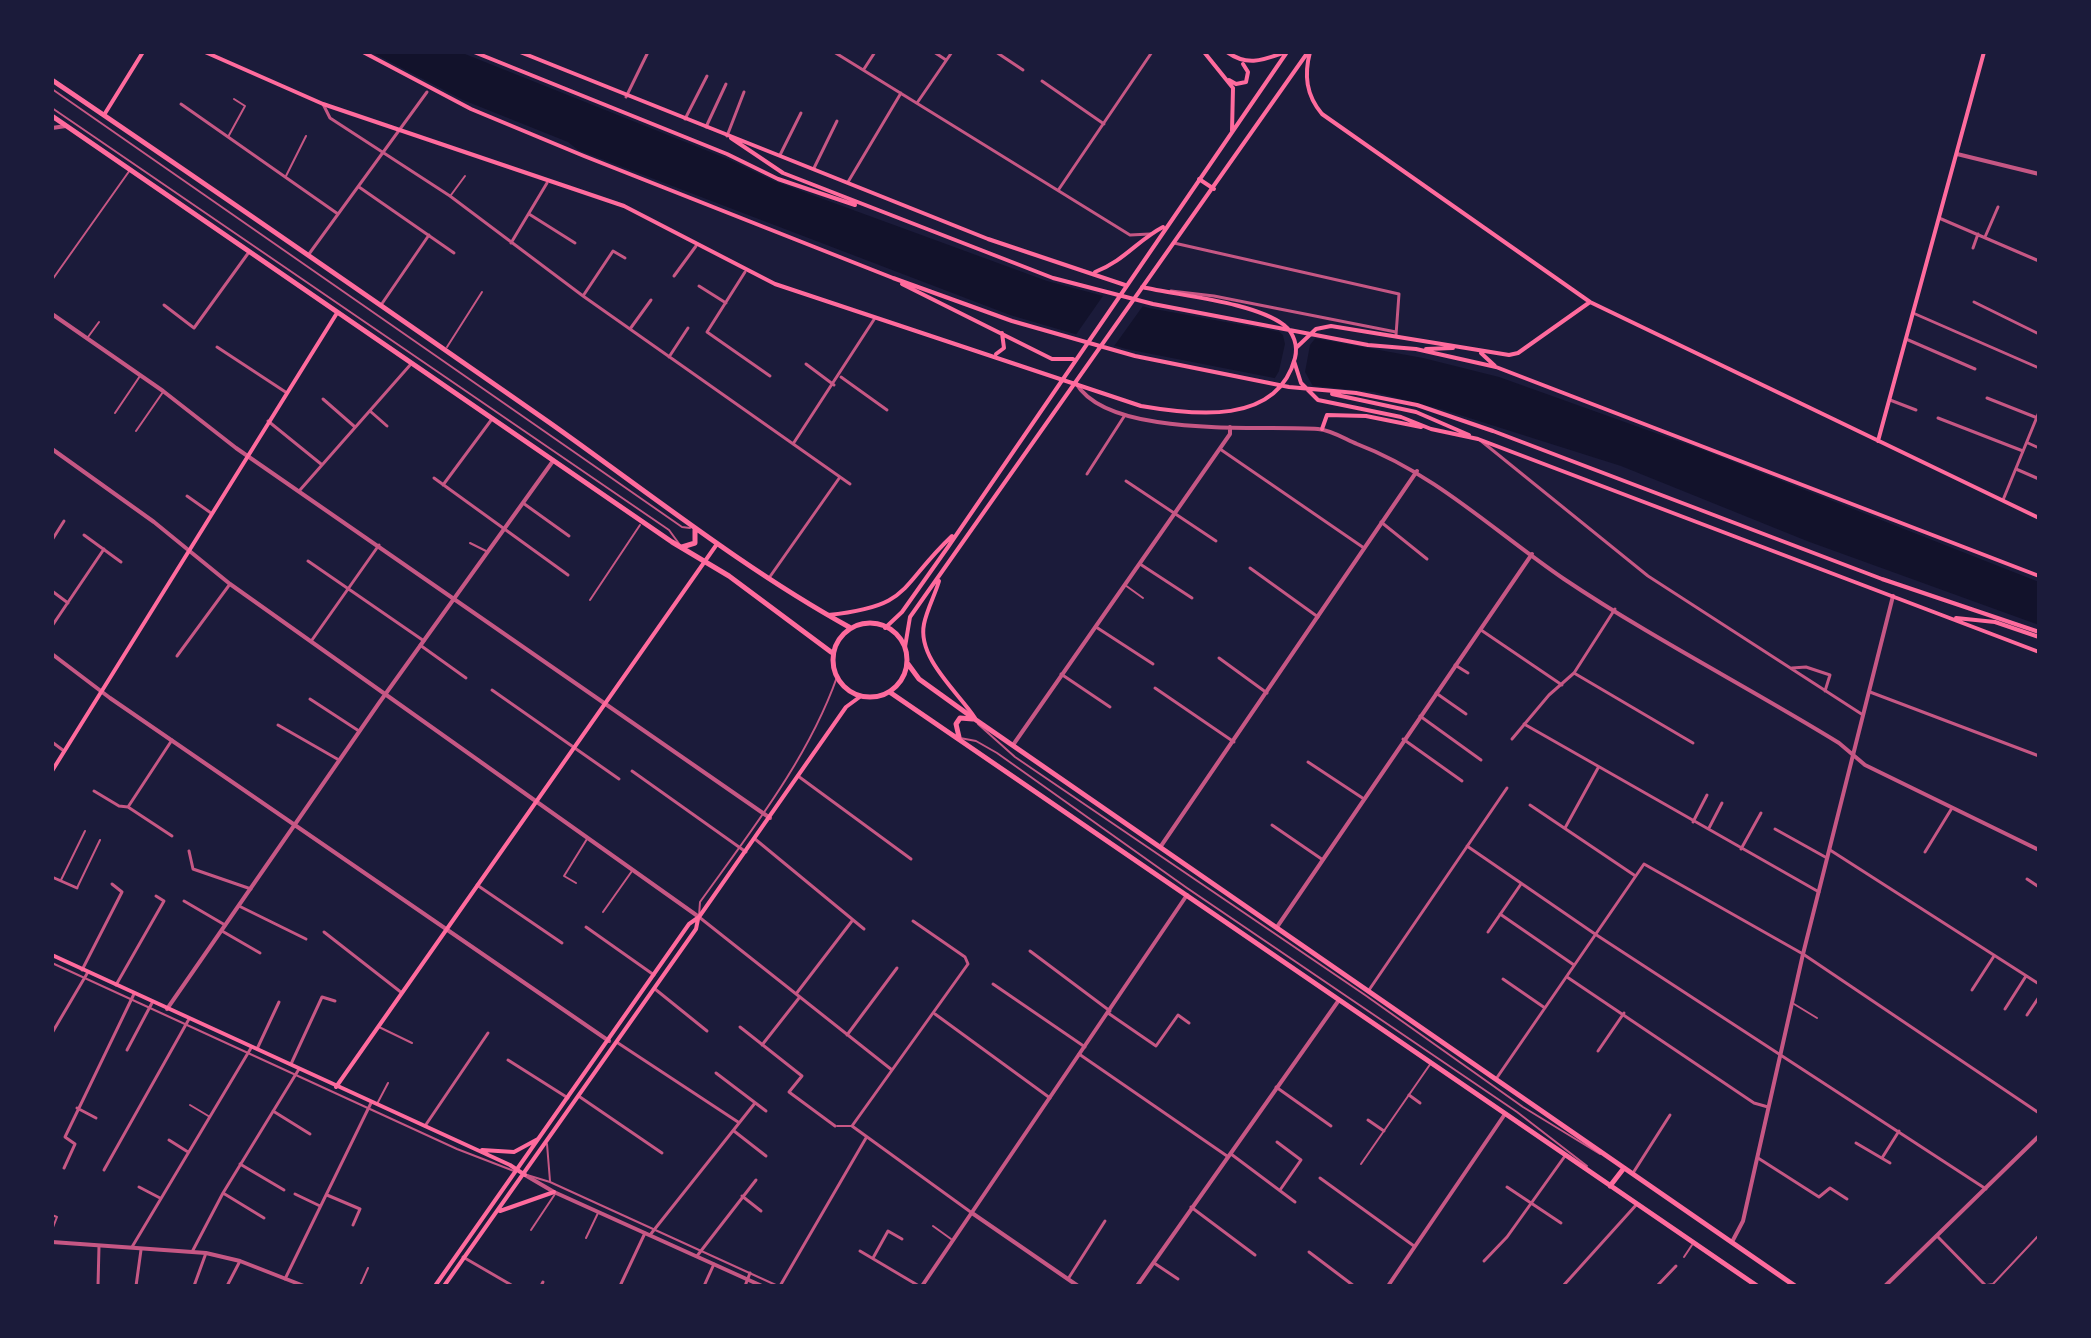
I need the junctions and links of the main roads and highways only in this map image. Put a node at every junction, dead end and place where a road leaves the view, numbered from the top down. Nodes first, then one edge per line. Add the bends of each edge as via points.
1 (143, 52) edge
2 (205, 52) edge
3 (363, 52) edge
4 (474, 52) edge
5 (520, 52) edge
6 (1204, 52) edge
7 (1227, 52) edge
8 (1286, 52) edge
9 (1309, 52) edge
10 (1984, 52) edge
11 (1242, 62) junction
12 (1227, 78) junction
13 (52, 80) edge
14 (104, 115) junction
15 (52, 116) edge
16 (1232, 131) junction
17 (729, 137) junction
18 (1199, 179) junction
19 (1215, 189) junction
20 (865, 207) junction
21 (1164, 227) junction
22 (1092, 273) junction
23 (893, 278) junction
24 (1125, 285) junction
25 (1142, 287) junction
26 (1590, 302) junction
27 (337, 313) junction
28 (1000, 331) junction
29 (1297, 347) junction
30 (1461, 348) junction
31 (1416, 349) junction
32 (1479, 352) junction
33 (993, 355) junction
34 (1073, 359) junction
35 (1294, 361) junction
36 (1496, 367) junction
37 (1061, 377) junction
38 (1075, 381) junction
39 (1325, 392) junction
40 (1322, 429) road end
41 (1431, 429) junction
42 (1478, 439) junction
43 (1878, 441) junction
44 (982, 494) junction
45 (992, 501) junction
46 (2039, 518) edge
47 (695, 528) junction
48 (960, 529) junction
49 (717, 544) junction
50 (681, 547) junction
51 (704, 560) junction
52 (2039, 576) edge
53 (940, 577) junction
54 (828, 615) junction
55 (1950, 618) junction
56 (849, 627) junction
57 (885, 628) junction
58 (2039, 634) edge
59 (905, 647) junction
60 (831, 652) junction
61 (2039, 652) edge
62 (908, 664) junction
63 (891, 693) junction
64 (861, 696) junction
65 (976, 720) junction
66 (959, 738) junction
67 (52, 771) edge
68 (699, 917) junction
69 (53, 958) edge
70 (336, 1087) junction
71 (543, 1135) junction
72 (471, 1147) junction
73 (1624, 1168) junction
74 (517, 1171) junction
75 (525, 1175) junction
76 (1610, 1186) junction
77 (555, 1192) road end
78 (498, 1212) junction
79 (435, 1286) edge
80 (444, 1286) edge
81 (1757, 1286) edge
82 (1795, 1286) edge

1 - 14 main road
2 - 33 main road via 323,104 624,206 745,272
3 - 23 main road via 485,115
4 - 20 main road via 778,179
5 - 17 main road
6 - 12 main road
7 - 11 main road
8 - 11 main road
8 - 16 main road
9 - 19 main road
9 - 26 main road via 1307,85 1322,114
10 - 43 main road
11 - 12 main road via 1246,82 1236,84
12 - 16 main road via 1234,97
13 - 14 main road
14 - 47 main road
15 - 27 main road
16 - 18 main road
17 - 20 main road via 783,173
17 - 22 main road via 988,239
18 - 19 main road
18 - 21 main road
19 - 25 main road
20 - 31 main road via 1099,292 1368,345
21 - 22 main road via 1126,257
21 - 24 main road
22 - 24 main road
23 - 28 main road
23 - 39 main road via 1039,330 1135,356
24 - 34 main road
25 - 29 main road via 1265,314 1293,335
25 - 38 main road
26 - 32 main road via 1518,353
26 - 43 main road
27 - 50 main road
27 - 67 main road
28 - 33 main road via 1004,348
28 - 34 main road via 1052,359
29 - 30 main road via 1316,329 1331,326
29 - 35 main road
30 - 31 main road
30 - 32 main road
31 - 36 main road
32 - 36 main road
33 - 37 main road
34 - 37 main road
35 - 38 main road via 1276,388 1247,409 1141,406
35 - 41 main road via 1310,394
36 - 52 main road
37 - 38 main road
37 - 44 main road
38 - 45 main road
39 - 42 main road via 1416,412
39 - 58 main road via 1385,398 1493,431
40 - 41 main road via 1327,415 1366,416
41 - 42 main road
42 - 55 main road
43 - 46 main road
44 - 45 main road
44 - 48 main road
45 - 53 main road
47 - 49 main road
47 - 50 main road via 695,543
48 - 54 main road via 898,597 876,608
48 - 57 main road
49 - 51 main road
49 - 54 main road
50 - 51 main road
51 - 60 main road
51 - 70 main road
53 - 59 main road via 910,617
53 - 65 main road via 924,624 925,642
54 - 56 main road
55 - 58 main road via 1995,622
55 - 61 main road
56 - 57 main road
56 - 60 main road
57 - 59 main road
59 - 62 main road
60 - 64 main road via 837,677
62 - 63 main road via 903,681
62 - 65 main road via 919,679
63 - 64 main road
63 - 66 main road
64 - 68 main road via 846,707
65 - 66 main road via 960,718
65 - 73 main road
66 - 76 main road
68 - 71 main road via 689,924
68 - 75 main road via 696,929
69 - 70 main road
70 - 72 main road
71 - 72 main road via 514,1152
71 - 74 main road
72 - 74 main road
73 - 76 main road
73 - 82 main road
74 - 75 main road
74 - 79 main road
75 - 78 main road
76 - 81 main road
77 - 78 main road
78 - 80 main road

